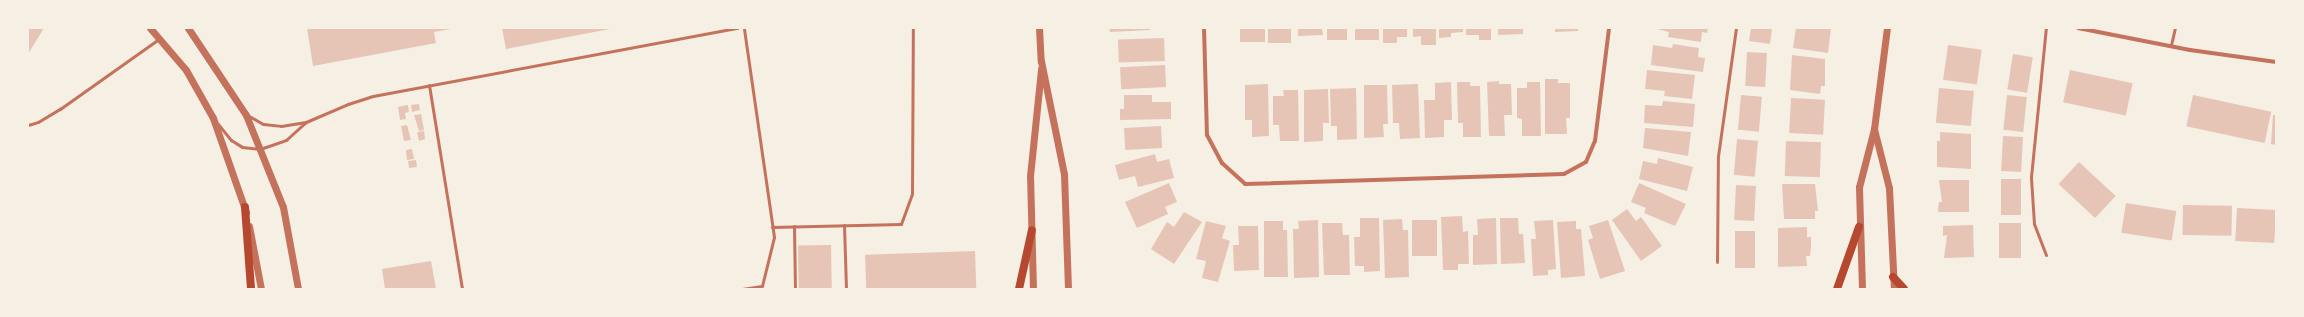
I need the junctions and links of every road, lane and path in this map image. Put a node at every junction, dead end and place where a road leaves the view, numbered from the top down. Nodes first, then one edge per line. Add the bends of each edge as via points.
1 (150, 28) edge
2 (188, 28) edge
3 (738, 28) edge
4 (744, 28) edge
5 (913, 28) edge
6 (1039, 28) edge
7 (1204, 28) edge
8 (1609, 28) edge
9 (1736, 28) edge
10 (1887, 28) edge
11 (2046, 28) edge
12 (2078, 28) edge
13 (2175, 28) edge
14 (160, 39) junction
15 (2171, 45) junction
16 (1042, 60) junction
17 (2276, 62) edge
18 (429, 85) junction
19 (246, 115) junction
20 (213, 118) junction
21 (306, 122) junction
22 (28, 125) edge
23 (1874, 129) junction
24 (260, 149) junction
25 (245, 207) junction
26 (844, 225) junction
27 (794, 226) junction
28 (772, 227) junction
29 (1859, 227) junction
30 (1032, 230) junction
31 (2046, 255) dead end
32 (1716, 262) dead end
33 (1893, 277) junction
34 (251, 289) edge
35 (261, 289) edge
36 (298, 289) edge
37 (462, 289) edge
38 (742, 289) edge
39 (795, 289) edge
40 (846, 289) edge
41 (1019, 289) edge
42 (1033, 289) edge
43 (1068, 289) edge
44 (1838, 289) edge
45 (1862, 289) edge
46 (1894, 289) edge
47 (1904, 289) edge

1 - 14 street
2 - 19 street
3 - 18 lane
4 - 28 lane
5 - 26 lane via 912,194 901,224
6 - 16 street
7 - 8 street via 1207,135 1222,163 1245,184 1564,174 1586,162 1595,141
9 - 32 lane via 1718,156
10 - 23 street
11 - 31 lane via 2031,177 2034,224
12 - 15 street
13 - 15 lane
14 - 20 street via 186,70
14 - 22 lane via 60,109
15 - 17 street
16 - 30 street via 1030,176
16 - 43 street via 1064,174
18 - 21 lane via 348,104
18 - 37 lane
19 - 21 lane via 263,124 281,126
19 - 24 street
20 - 24 lane via 231,140 242,147
20 - 25 street
21 - 24 lane via 286,140
23 - 29 street via 1859,187
23 - 33 street via 1889,188
24 - 36 street via 282,206
25 - 34 main road
25 - 35 street
26 - 27 lane
26 - 40 lane
27 - 28 lane
27 - 39 lane
28 - 38 lane via 774,237 762,286
29 - 44 main road
29 - 45 street
30 - 41 main road
30 - 42 street
33 - 46 street
33 - 47 main road

